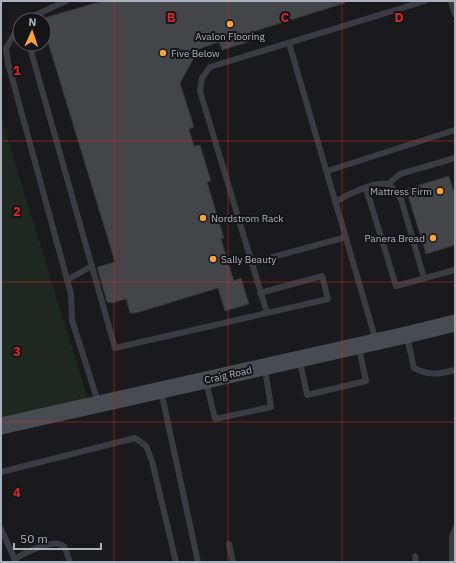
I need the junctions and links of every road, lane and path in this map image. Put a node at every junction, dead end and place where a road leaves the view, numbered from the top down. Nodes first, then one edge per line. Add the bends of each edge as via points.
1 (66, 1) edge
2 (425, 1) edge
3 (451, 1) edge
4 (42, 12) edge
5 (455, 14) edge
6 (12, 38) edge
7 (289, 43) junction
8 (31, 52) edge
9 (455, 130) edge
10 (455, 158) edge
11 (327, 171) junction
12 (387, 185) junction
13 (366, 188) junction
14 (336, 202) junction
15 (346, 236) junction
16 (251, 263) junction
17 (92, 266) junction
18 (455, 270) edge
19 (424, 278) junction
20 (67, 280) junction
21 (260, 293) junction
22 (266, 313) junction
23 (455, 323) edge
24 (406, 335) junction
25 (376, 342) junction
26 (358, 346) junction
27 (300, 359) junction
28 (265, 367) junction
29 (455, 370) edge
30 (206, 380) junction
31 (161, 390) junction
32 (99, 404) junction
33 (1, 426) edge
34 (1, 472) edge
35 (1, 529) edge
36 (455, 529) edge
37 (229, 544) dead end
38 (15, 560) edge
39 (70, 562) edge
40 (176, 562) edge
41 (198, 562) edge
42 (233, 562) edge
43 (452, 562) edge

1 - 4 lane
2 - 7 lane
3 - 5 lane
6 - 20 lane via 6,48 7,55
7 - 11 lane
7 - 16 lane via 210,67 202,78 200,91
8 - 17 lane
9 - 11 lane
10 - 12 lane via 400,174
11 - 14 lane
12 - 13 lane
12 - 19 lane via 401,199
13 - 14 lane via 350,193
13 - 19 lane via 396,286
14 - 15 lane
15 - 16 lane
15 - 25 lane
16 - 21 lane
17 - 20 lane
17 - 22 lane via 115,348
18 - 19 lane
20 - 32 lane via 71,294 72,320
21 - 22 lane
21 - 22 lane via 322,276 328,299
23 - 24 main road, Craig Road
24 - 25 main road, Craig Road
24 - 29 lane via 414,368 439,374
25 - 26 main road, Craig Road
26 - 27 main road, Craig Road
26 - 27 lane via 366,381 307,395
27 - 28 main road, Craig Road
28 - 30 main road, Craig Road
28 - 30 lane via 271,407 215,419
30 - 31 main road, Craig Road
31 - 32 main road, Craig Road
31 - 41 lane
32 - 33 main road, Craig Road
34 - 40 lane via 135,438 146,446 152,461
35 - 38 lane
36 - 43 lane via 452,537
37 - 42 lane
38 - 39 lane via 37,547 58,544 64,547

